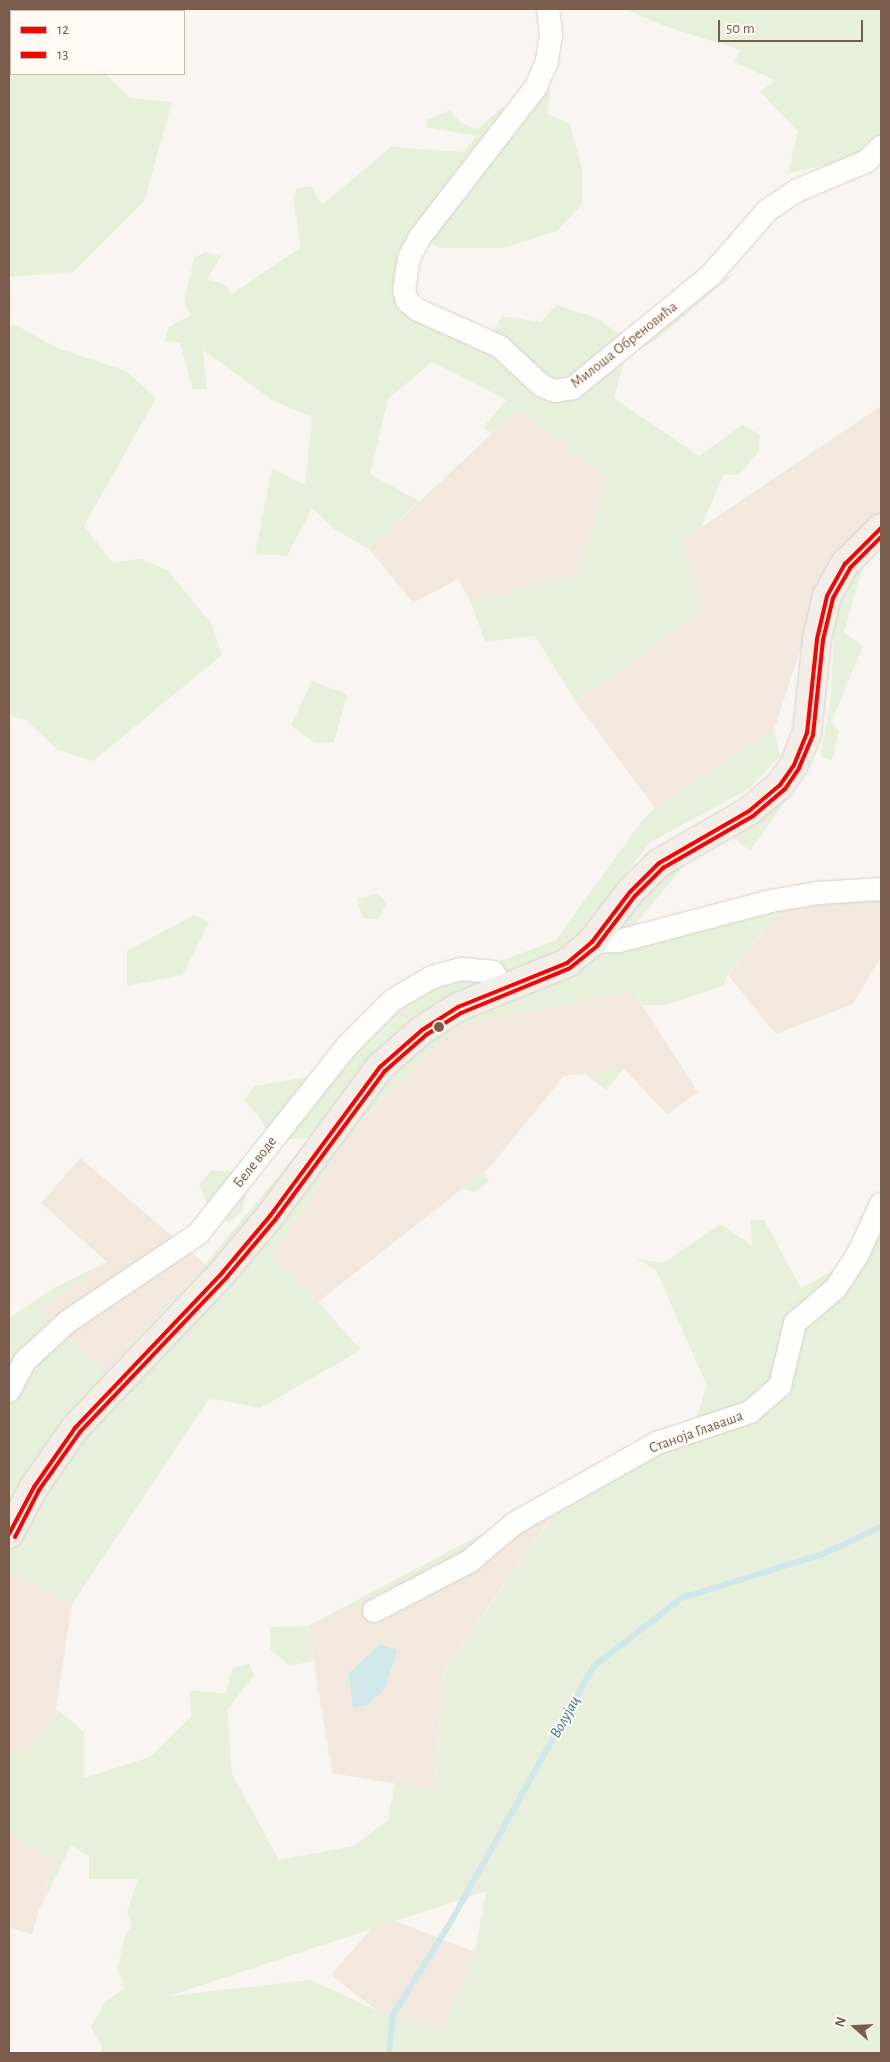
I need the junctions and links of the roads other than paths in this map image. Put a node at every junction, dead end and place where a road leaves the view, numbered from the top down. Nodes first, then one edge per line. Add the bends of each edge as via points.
1 (548, 9) edge
2 (881, 147) edge
3 (881, 528) edge
4 (881, 889) edge
5 (592, 942) junction
6 (505, 989) junction
7 (881, 1204) edge
8 (9, 1391) edge
9 (9, 1534) edge
10 (374, 1611) dead end

1 - 2 street, Милоша Обреновића via 551,35 547,62 536,87 420,237 409,258 404,289 407,301 418,310 499,346 542,386 555,391 573,388 711,275 768,210 796,191 867,161
3 - 5 main road via 845,564 827,596 817,639 807,733 794,766 769,796 749,811 659,863 630,892
4 - 5 street via 818,893 771,901 619,941
5 - 6 main road via 555,970
6 - 8 street, Беле воде via 493,972 461,969 432,977 394,1000 346,1047 198,1234 66,1322 25,1361
6 - 9 main road via 458,1007 422,1030 380,1067 274,1210 222,1273 75,1428 39,1480
7 - 10 street, Станоја Главаша via 858,1254 836,1288 795,1324 780,1386 750,1412 657,1444 515,1523 470,1561

